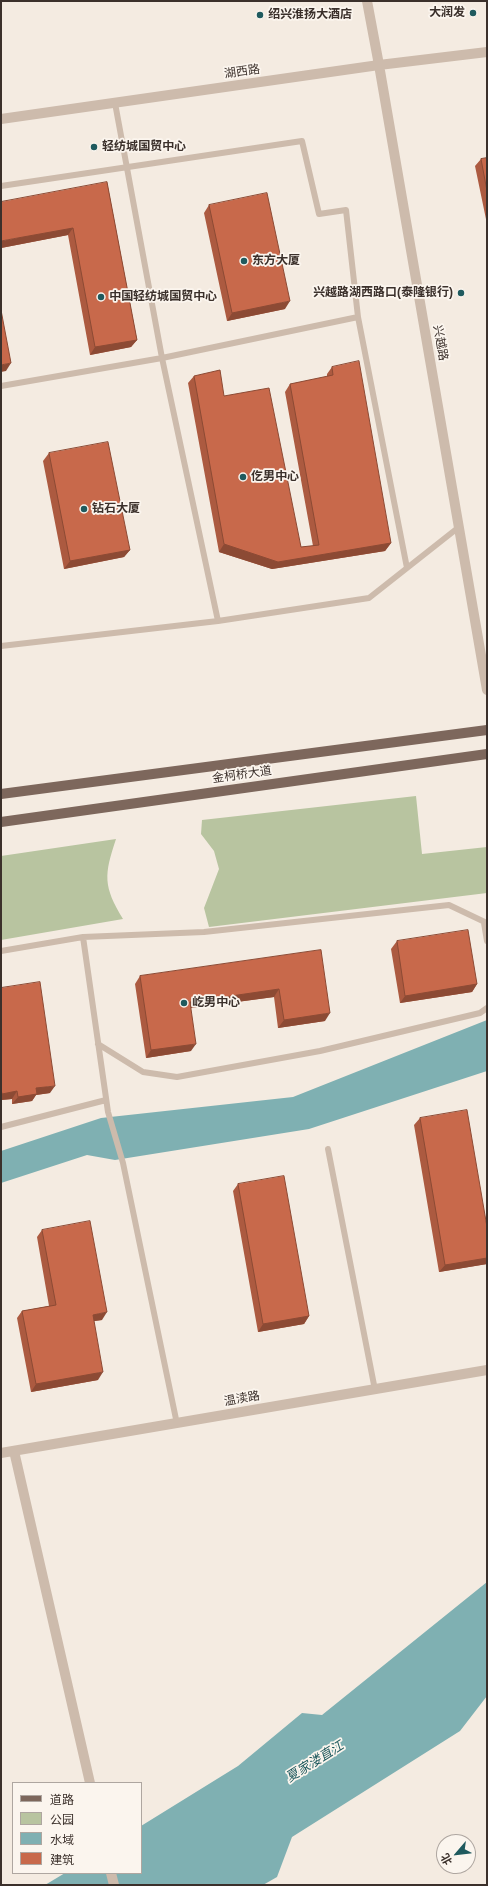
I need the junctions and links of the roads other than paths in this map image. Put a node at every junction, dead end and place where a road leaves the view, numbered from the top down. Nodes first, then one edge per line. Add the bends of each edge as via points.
1 (366, 1) edge
2 (487, 52) edge
3 (379, 65) junction
4 (115, 103) junction
5 (1, 119) edge
6 (127, 168) junction
7 (1, 186) edge
8 (358, 317) junction
9 (162, 358) junction
10 (1, 386) edge
11 (459, 527) junction
12 (407, 568) junction
13 (218, 621) junction
14 (1, 646) edge
15 (487, 690) edge
16 (487, 730) edge
17 (487, 754) edge
18 (1, 794) edge
19 (1, 822) edge
20 (485, 923) edge
21 (83, 937) junction
22 (487, 941) edge
23 (1, 951) edge
24 (487, 1008) edge
25 (98, 1044) junction
26 (106, 1100) junction
27 (1, 1127) edge
28 (328, 1149) dead end
29 (487, 1370) edge
30 (375, 1390) junction
31 (177, 1424) junction
32 (14, 1451) junction
33 (1, 1453) edge
34 (90, 1782) edge
35 (111, 1874) edge
36 (114, 1885) edge

1 - 3 street, 兴越路
2 - 3 street, 湖西路
3 - 4 street, 湖西路
3 - 11 street, 兴越路
4 - 5 street, 湖西路
4 - 6 lane
6 - 7 lane
6 - 8 lane via 302,141 319,214 346,210
6 - 9 lane
8 - 9 lane
8 - 12 lane
9 - 10 lane
9 - 13 lane
11 - 12 lane
11 - 15 street, 兴越路
12 - 13 lane via 368,598
13 - 14 lane
16 - 18 main road, 金柯桥大道
17 - 19 main road, 金柯桥大道
20 - 21 lane via 449,905 204,932
20 - 22 lane
21 - 23 lane
21 - 25 lane
24 - 25 lane via 480,1013 320,1051 177,1077 143,1072
25 - 26 lane
26 - 27 lane
26 - 31 lane via 123,1163
28 - 30 lane
29 - 30 street, 温渎路
30 - 31 street, 温渎路
31 - 32 street, 温渎路
32 - 33 street, 温渎路
32 - 34 street
35 - 36 street

